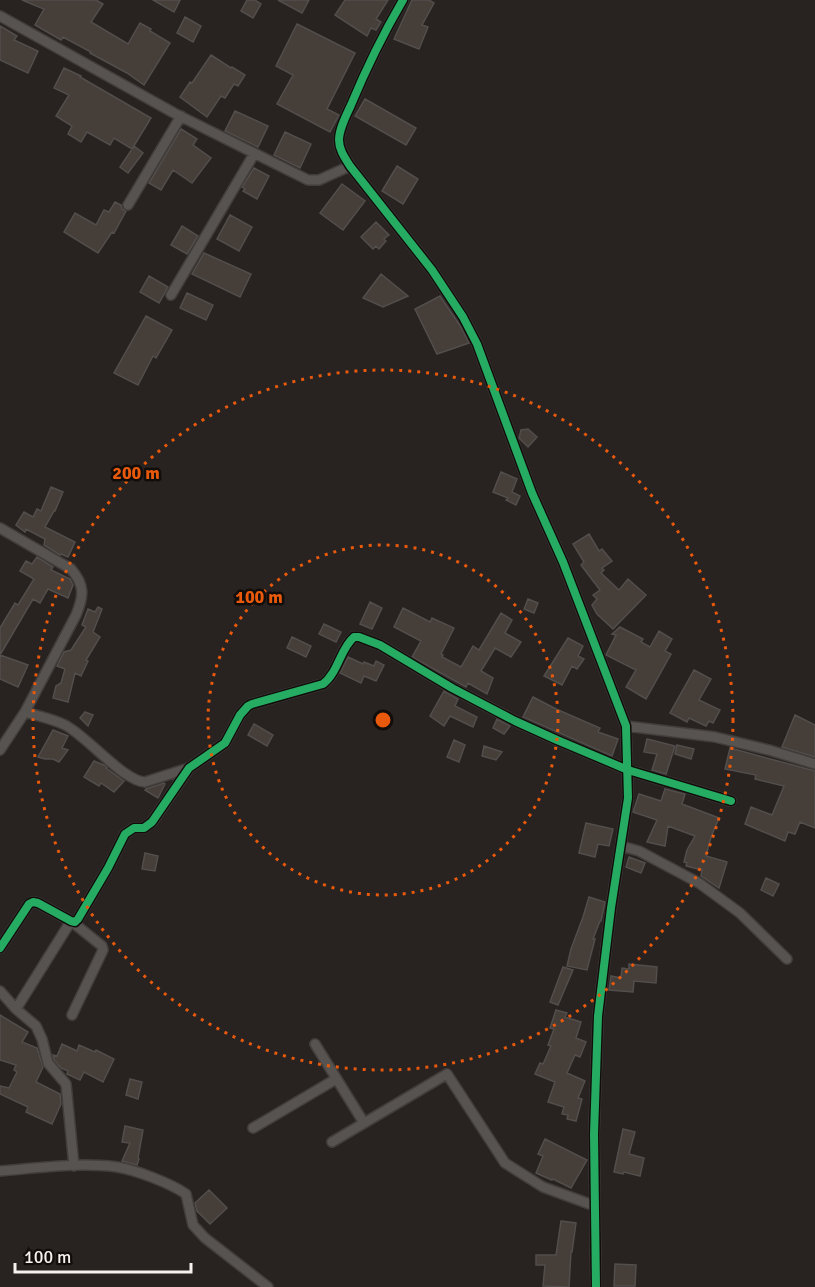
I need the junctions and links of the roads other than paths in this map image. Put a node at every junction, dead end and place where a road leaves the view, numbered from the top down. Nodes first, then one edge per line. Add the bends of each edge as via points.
1 (403, 0) edge
2 (0, 16) edge
3 (181, 116) junction
4 (254, 154) junction
5 (350, 166) junction
6 (128, 205) dead end
7 (171, 295) dead end
8 (0, 528) edge
9 (25, 712) junction
10 (626, 726) junction
11 (0, 750) edge
12 (815, 764) edge
13 (189, 768) junction
14 (628, 770) junction
15 (731, 801) dead end
16 (621, 846) junction
17 (71, 921) junction
18 (0, 948) edge
19 (787, 959) dead end
20 (0, 990) edge
21 (16, 1009) junction
22 (72, 1015) dead end
23 (315, 1044) dead end
24 (336, 1079) junction
25 (364, 1123) junction
26 (253, 1128) dead end
27 (332, 1142) dead end
28 (74, 1166) junction
29 (0, 1172) edge
30 (596, 1206) junction
31 (268, 1287) edge
32 (596, 1287) edge

1 - 5 street via 340,132 343,156
2 - 3 street
3 - 4 street
3 - 6 street
4 - 5 street via 313,181
4 - 7 street
5 - 10 street via 432,270 477,344
8 - 9 street via 71,569 82,588 76,615
9 - 11 street
9 - 13 street via 64,725 139,782
10 - 12 street via 715,737
10 - 14 street
13 - 14 street via 225,743 248,706 327,682 348,642 359,637 515,721
13 - 17 street via 153,822 125,834 78,918
14 - 15 street
14 - 16 street
16 - 19 street via 639,850 699,883 740,913
16 - 30 street via 598,1016
17 - 18 street via 33,902
17 - 21 street
17 - 22 street via 103,950
20 - 21 street
21 - 28 street via 36,1026 48,1063 66,1084
23 - 24 street
24 - 25 street
24 - 26 street
25 - 27 street
25 - 30 street via 447,1074 505,1163 543,1187
28 - 29 street
28 - 31 street via 118,1167 184,1192 193,1225
30 - 32 street

